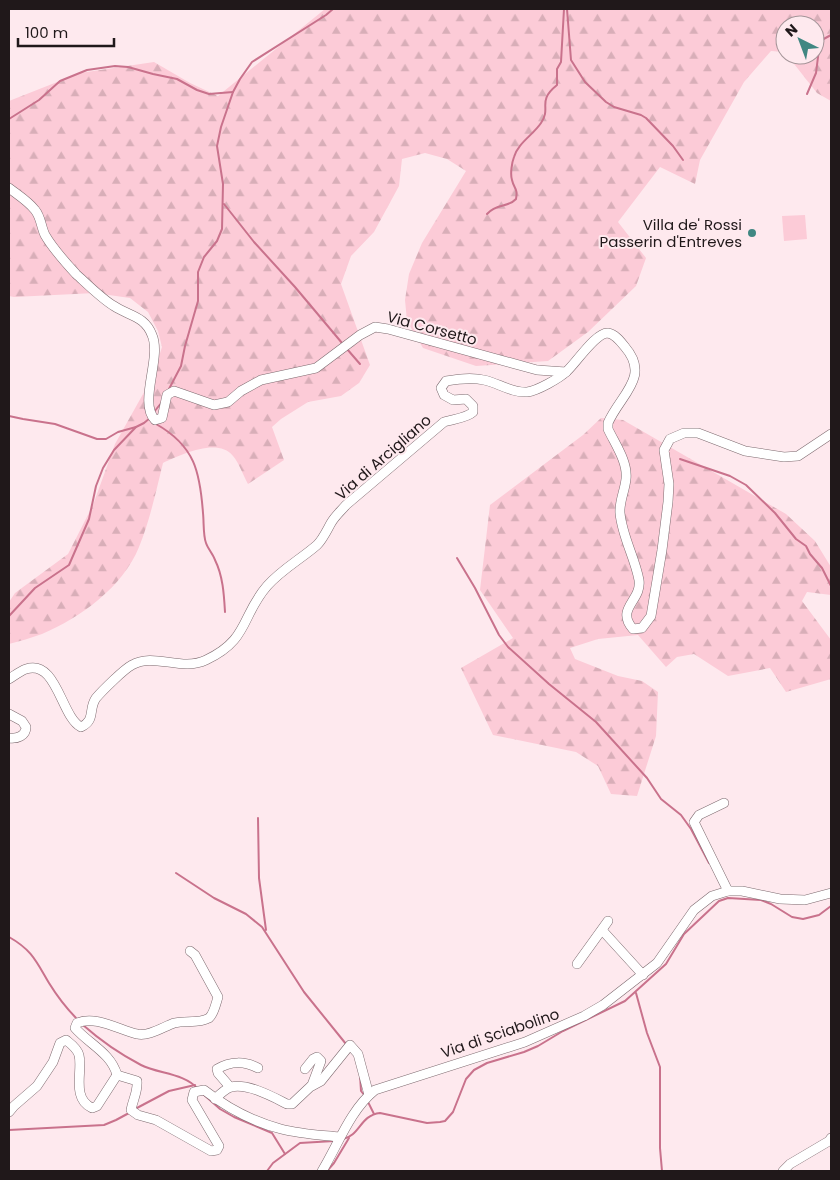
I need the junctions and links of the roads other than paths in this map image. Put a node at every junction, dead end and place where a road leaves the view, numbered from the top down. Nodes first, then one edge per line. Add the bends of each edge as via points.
1 (9, 188) edge
2 (566, 372) junction
3 (831, 434) edge
4 (9, 679) edge
5 (9, 714) edge
6 (9, 738) edge
7 (724, 803) dead end
8 (728, 891) junction
9 (831, 893) edge
10 (608, 921) dead end
11 (602, 930) junction
12 (190, 951) dead end
13 (577, 964) dead end
14 (643, 975) junction
15 (258, 1068) dead end
16 (305, 1069) dead end
17 (117, 1075) junction
18 (312, 1085) junction
19 (230, 1087) junction
20 (369, 1095) junction
21 (215, 1098) junction
22 (9, 1112) edge
23 (340, 1137) junction
24 (831, 1138) edge
25 (322, 1171) edge
26 (783, 1171) edge

1 - 2 street, Via Corsetto via 37,212 44,234 76,274 112,306 148,326 154,337 149,405 155,420 162,418 167,395 174,391 214,405 228,402 241,390 261,380 316,368 375,327 537,370
2 - 3 street, Via di Arcigliano via 596,338 608,333 620,341 636,362 634,380 608,423 625,465 626,477 619,512 639,582 636,596 626,611 627,621 633,628 642,628 651,616 668,502 664,450 670,439 684,433 698,434 745,452 784,457 798,456
2 - 4 street, Via di Arcigliano via 528,392 507,389 484,380 461,378 446,381 441,388 444,395 453,400 466,399 473,406 473,412 444,422 346,505 320,542 286,567 262,592 233,642 206,660 187,665 142,660 131,665 96,699 90,721 81,727 74,722 53,682 42,671 28,669
5 - 6 street via 26,727 22,736
7 - 8 street via 698,815 694,822
8 - 9 street, Via di Sciabolino via 805,900
8 - 14 street, Via di Sciabolino via 699,905 660,960
10 - 11 street
11 - 13 street
11 - 14 street
12 - 17 street via 218,997 208,1018 175,1023 139,1035 94,1021 77,1023 75,1028 103,1053
14 - 20 street, Via di Sciabolino via 603,1005 567,1025 525,1042 378,1088
15 - 19 street via 244,1062 222,1066 218,1073
16 - 18 street via 317,1057 321,1061
17 - 21 street via 137,1080 138,1090 131,1110 156,1120 211,1151 219,1146 192,1100 194,1092 204,1090
17 - 22 street via 98,1106 88,1106 78,1082 79,1055 66,1040 60,1043 37,1086
18 - 19 street via 290,1104 260,1092
18 - 20 street via 324,1078 350,1045 358,1054
19 - 21 street
20 - 23 street, Via di Sciabolino
21 - 23 street via 265,1124
23 - 25 street, Via di Sciabolino
24 - 26 street

